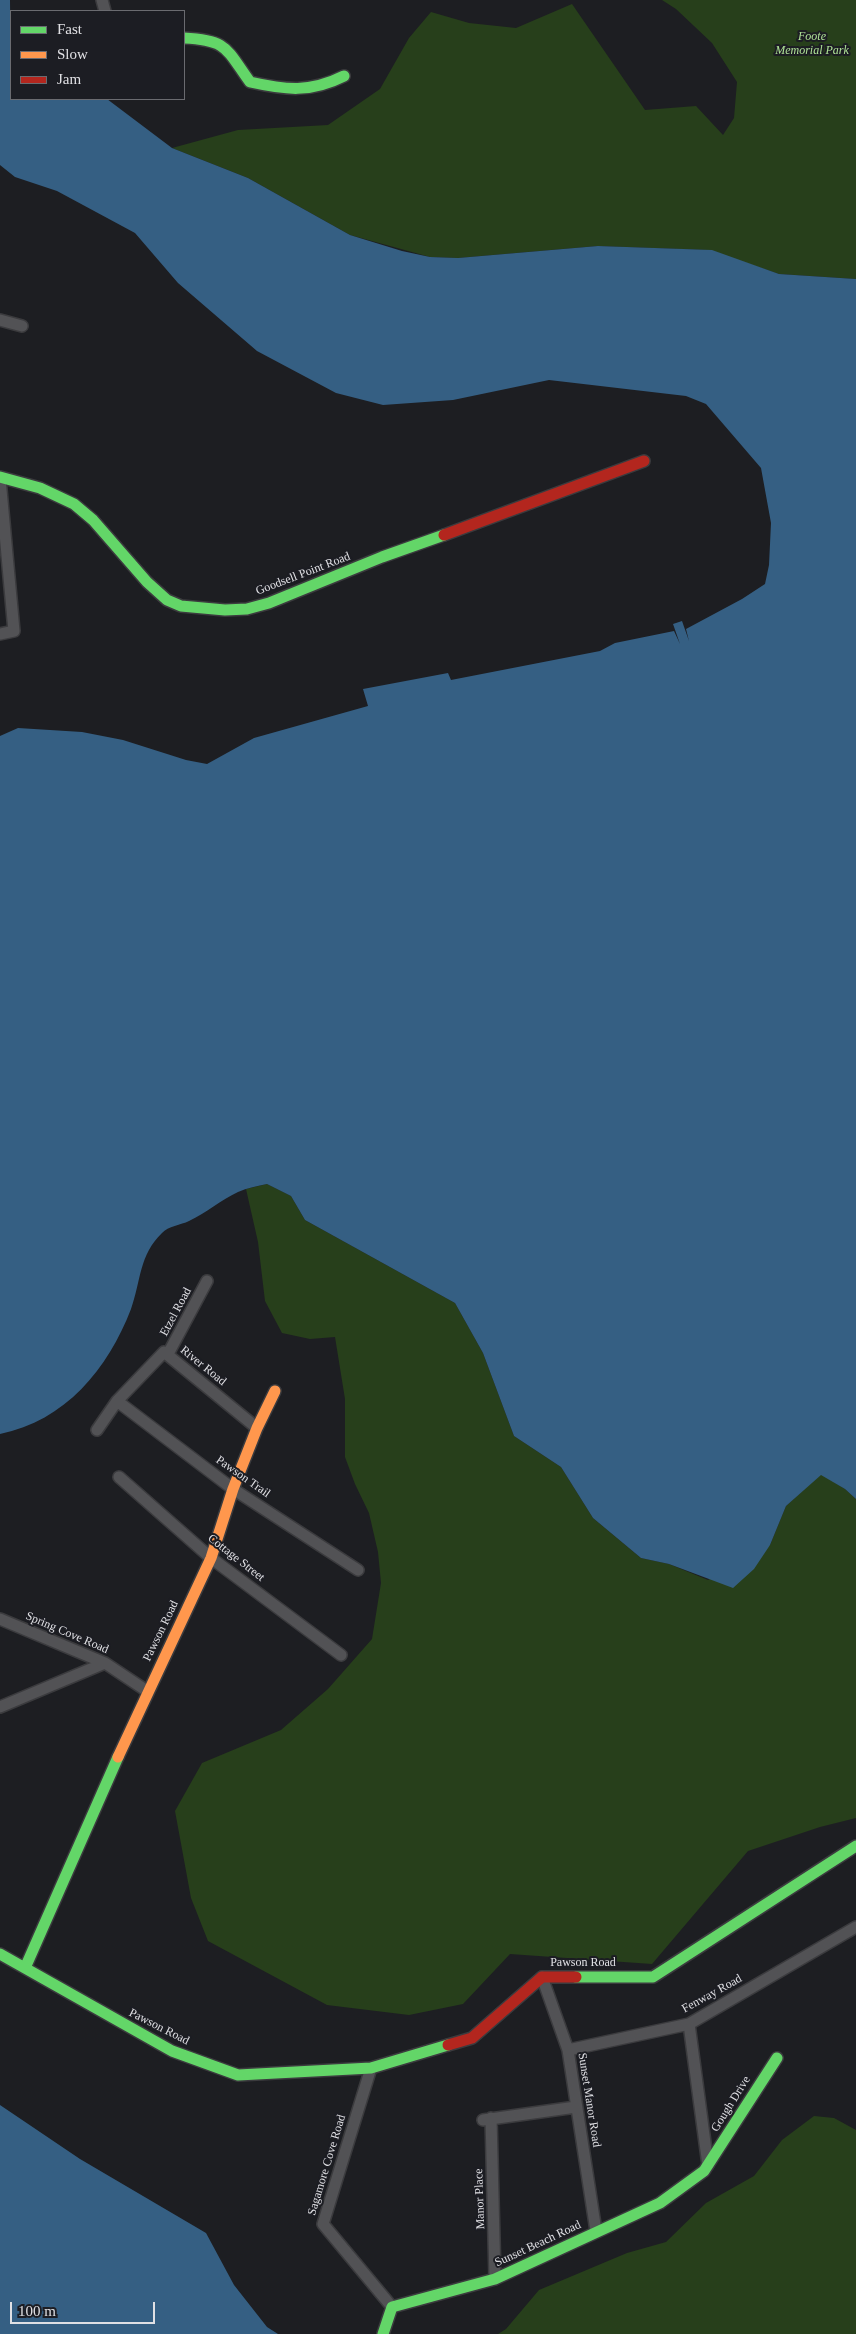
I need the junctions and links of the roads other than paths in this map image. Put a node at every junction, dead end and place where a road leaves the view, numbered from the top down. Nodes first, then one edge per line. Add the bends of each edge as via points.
1 (185, 38) edge
2 (344, 76) dead end
3 (0, 320) edge
4 (22, 326) dead end
5 (644, 461) dead end
6 (0, 478) edge
7 (0, 634) edge
8 (207, 1281) dead end
9 (168, 1354) junction
10 (275, 1391) dead end
11 (117, 1401) junction
12 (258, 1428) junction
13 (97, 1430) dead end
14 (119, 1477) dead end
15 (233, 1489) junction
16 (211, 1558) junction
17 (358, 1570) dead end
18 (0, 1619) edge
19 (341, 1655) dead end
20 (105, 1663) junction
21 (147, 1691) junction
22 (0, 1707) edge
23 (856, 1846) edge
24 (856, 1927) edge
25 (0, 1954) edge
26 (25, 1968) junction
27 (542, 1977) junction
28 (689, 2024) junction
29 (568, 2050) junction
30 (776, 2058) dead end
31 (371, 2068) junction
32 (576, 2107) junction
33 (708, 2165) junction
34 (596, 2231) junction
35 (496, 2279) junction
36 (392, 2307) junction
37 (383, 2334) edge

1 - 2 street via 206,39 223,45 250,82 303,89 324,86
3 - 4 street
5 - 6 street, Goodsell Point Road via 382,557 269,603 247,609 224,610 182,606 167,600 146,582 93,520 74,504 40,488
6 - 7 street via 14,631
8 - 9 street, Etzel Road
9 - 11 street, River Road via 164,1352
9 - 12 street, River Road
10 - 12 street, Pawson Road
11 - 13 street, River Road
11 - 15 street, Pawson Trail
12 - 15 street, Pawson Road
14 - 16 street, Cottage Street
15 - 16 street, Pawson Road
15 - 17 street, Pawson Trail
16 - 19 street, Cottage Street
16 - 21 street, Pawson Road
18 - 20 street, Spring Cove Road
20 - 21 street, Spring Cove Road
20 - 22 street
21 - 26 street, Pawson Road
23 - 27 street, Pawson Road via 653,1977
24 - 28 street, Fenway Road
25 - 26 street
26 - 31 street, Pawson Road via 172,2051 238,2075
27 - 29 street, Sunset Manor Road
27 - 31 street, Pawson Road via 472,2038
28 - 29 street, Fenway Road
28 - 33 street
29 - 32 street, Sunset Manor Road
30 - 33 street, Gough Drive
31 - 36 street, Sagamore Cove Road via 323,2224
32 - 34 street, Sunset Manor Road
32 - 35 street, Manor Place via 487,2119
33 - 34 street, Sunset Beach Road via 660,2203
34 - 35 street, Sunset Beach Road
35 - 36 street, Sunset Beach Road
36 - 37 street

